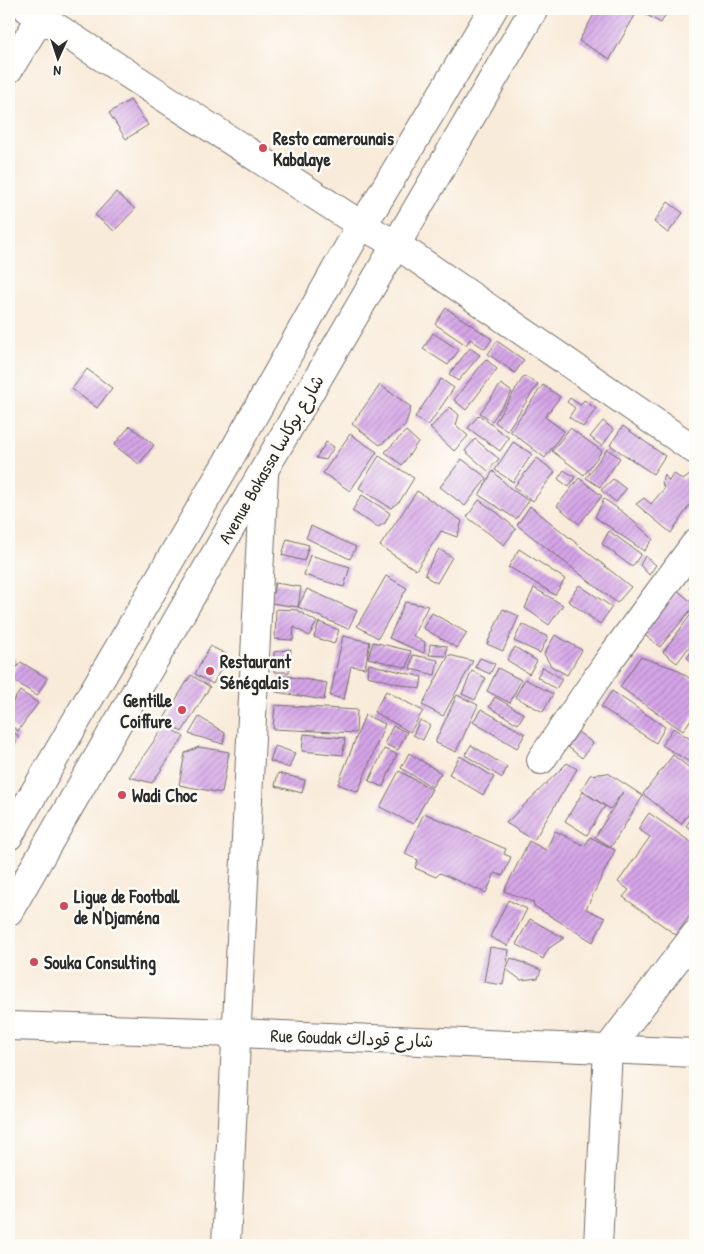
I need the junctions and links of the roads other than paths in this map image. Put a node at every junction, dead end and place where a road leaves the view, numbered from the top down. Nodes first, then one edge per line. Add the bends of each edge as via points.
1 (493, 9) edge
2 (534, 9) edge
3 (38, 12) edge
4 (9, 69) edge
5 (361, 225) junction
6 (396, 245) junction
7 (695, 450) edge
8 (264, 470) junction
9 (695, 544) edge
10 (541, 760) dead end
11 (9, 836) edge
12 (9, 911) edge
13 (695, 935) edge
14 (9, 1026) edge
15 (237, 1033) junction
16 (608, 1049) junction
17 (695, 1053) edge
18 (226, 1245) edge
19 (598, 1245) edge

1 - 5 street, Avenue Bokassa شارع بوكاسا
2 - 6 street, Avenue Bokassa شارع بوكاسا
3 - 4 street
3 - 5 street
5 - 6 street
5 - 11 street, Avenue Bokassa شارع بوكاسا via 228,461
6 - 7 street
6 - 8 street, Avenue Bokassa شارع بوكاسا
8 - 12 street, Avenue Bokassa شارع بوكاسا
8 - 15 street
9 - 10 street
13 - 16 street
14 - 15 street, Rue Goudak شارع قوداك
15 - 16 street, Rue Goudak شارع قوداك
15 - 18 street
16 - 17 street, Rue Goudak شارع قوداك
16 - 19 street

